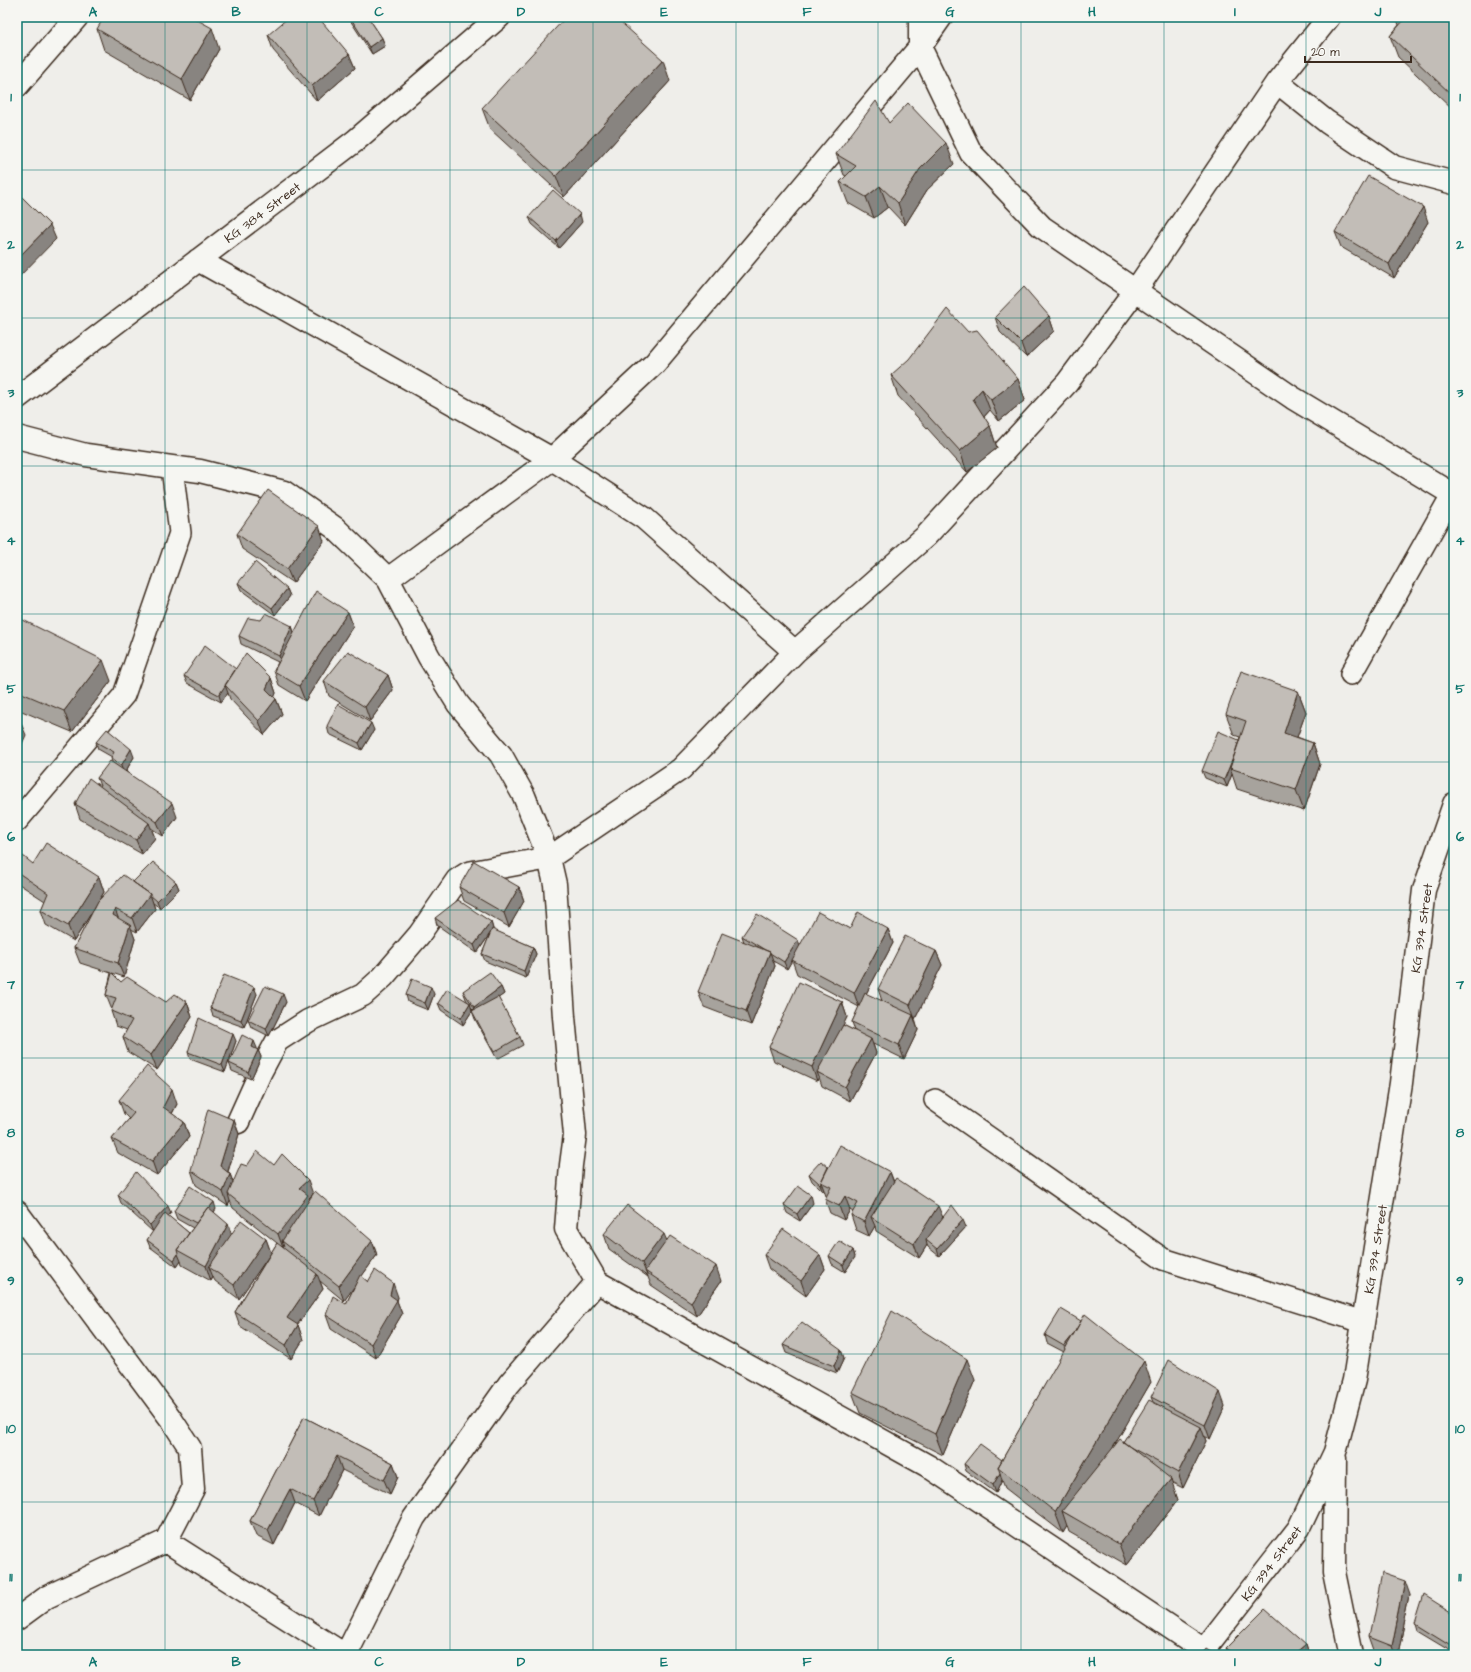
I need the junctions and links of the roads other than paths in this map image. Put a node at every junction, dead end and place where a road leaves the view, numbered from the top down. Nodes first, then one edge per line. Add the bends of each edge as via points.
1 (77, 17) edge
2 (499, 17) edge
3 (920, 17) edge
4 (941, 17) edge
5 (1329, 17) edge
6 (920, 47) junction
7 (1277, 82) junction
8 (17, 86) edge
9 (1454, 183) edge
10 (198, 260) junction
11 (1136, 290) junction
12 (17, 398) edge
13 (17, 437) edge
14 (552, 459) junction
15 (172, 467) junction
16 (1453, 494) edge
17 (388, 579) junction
18 (795, 652) junction
19 (1351, 674) dead end
20 (1454, 804) edge
21 (17, 821) edge
22 (549, 858) junction
23 (935, 1100) dead end
24 (238, 1122) dead end
25 (17, 1212) edge
26 (597, 1282) junction
27 (1363, 1322) junction
28 (1335, 1452) junction
29 (166, 1541) junction
30 (17, 1618) edge
31 (1202, 1653) edge
32 (345, 1655) edge
33 (1351, 1655) edge

1 - 8 street
2 - 10 street, KG 384 Street via 355,141
3 - 6 street
4 - 6 street
5 - 7 street
6 - 11 street via 971,152 1042,226
6 - 14 street via 655,363
7 - 9 street via 1327,122 1394,167
7 - 11 street
10 - 12 street, KG 384 Street
10 - 14 street
11 - 16 street via 1294,398
11 - 18 street via 1067,383 926,536
13 - 15 street via 86,454
14 - 17 street
14 - 18 street via 644,518
15 - 17 street via 200,471 284,492 335,528
15 - 21 lane via 180,533 124,695
16 - 19 lane
17 - 22 street via 429,657 458,704 501,756 524,796
18 - 22 street via 681,769
20 - 27 street, KG 394 Street via 1424,890 1402,1083
22 - 24 street via 468,873 457,880 419,935 384,977 362,995 308,1021 277,1041
22 - 26 street via 556,884 564,1017 576,1135 566,1229
23 - 27 lane via 1163,1259
25 - 29 street via 190,1448 193,1489
26 - 31 street via 928,1466
26 - 32 street via 509,1384 414,1518
27 - 28 street, KG 394 Street via 1354,1380
28 - 31 street, KG 394 Street via 1299,1528
28 - 33 street via 1334,1572
29 - 30 street via 47,1597
29 - 32 street

